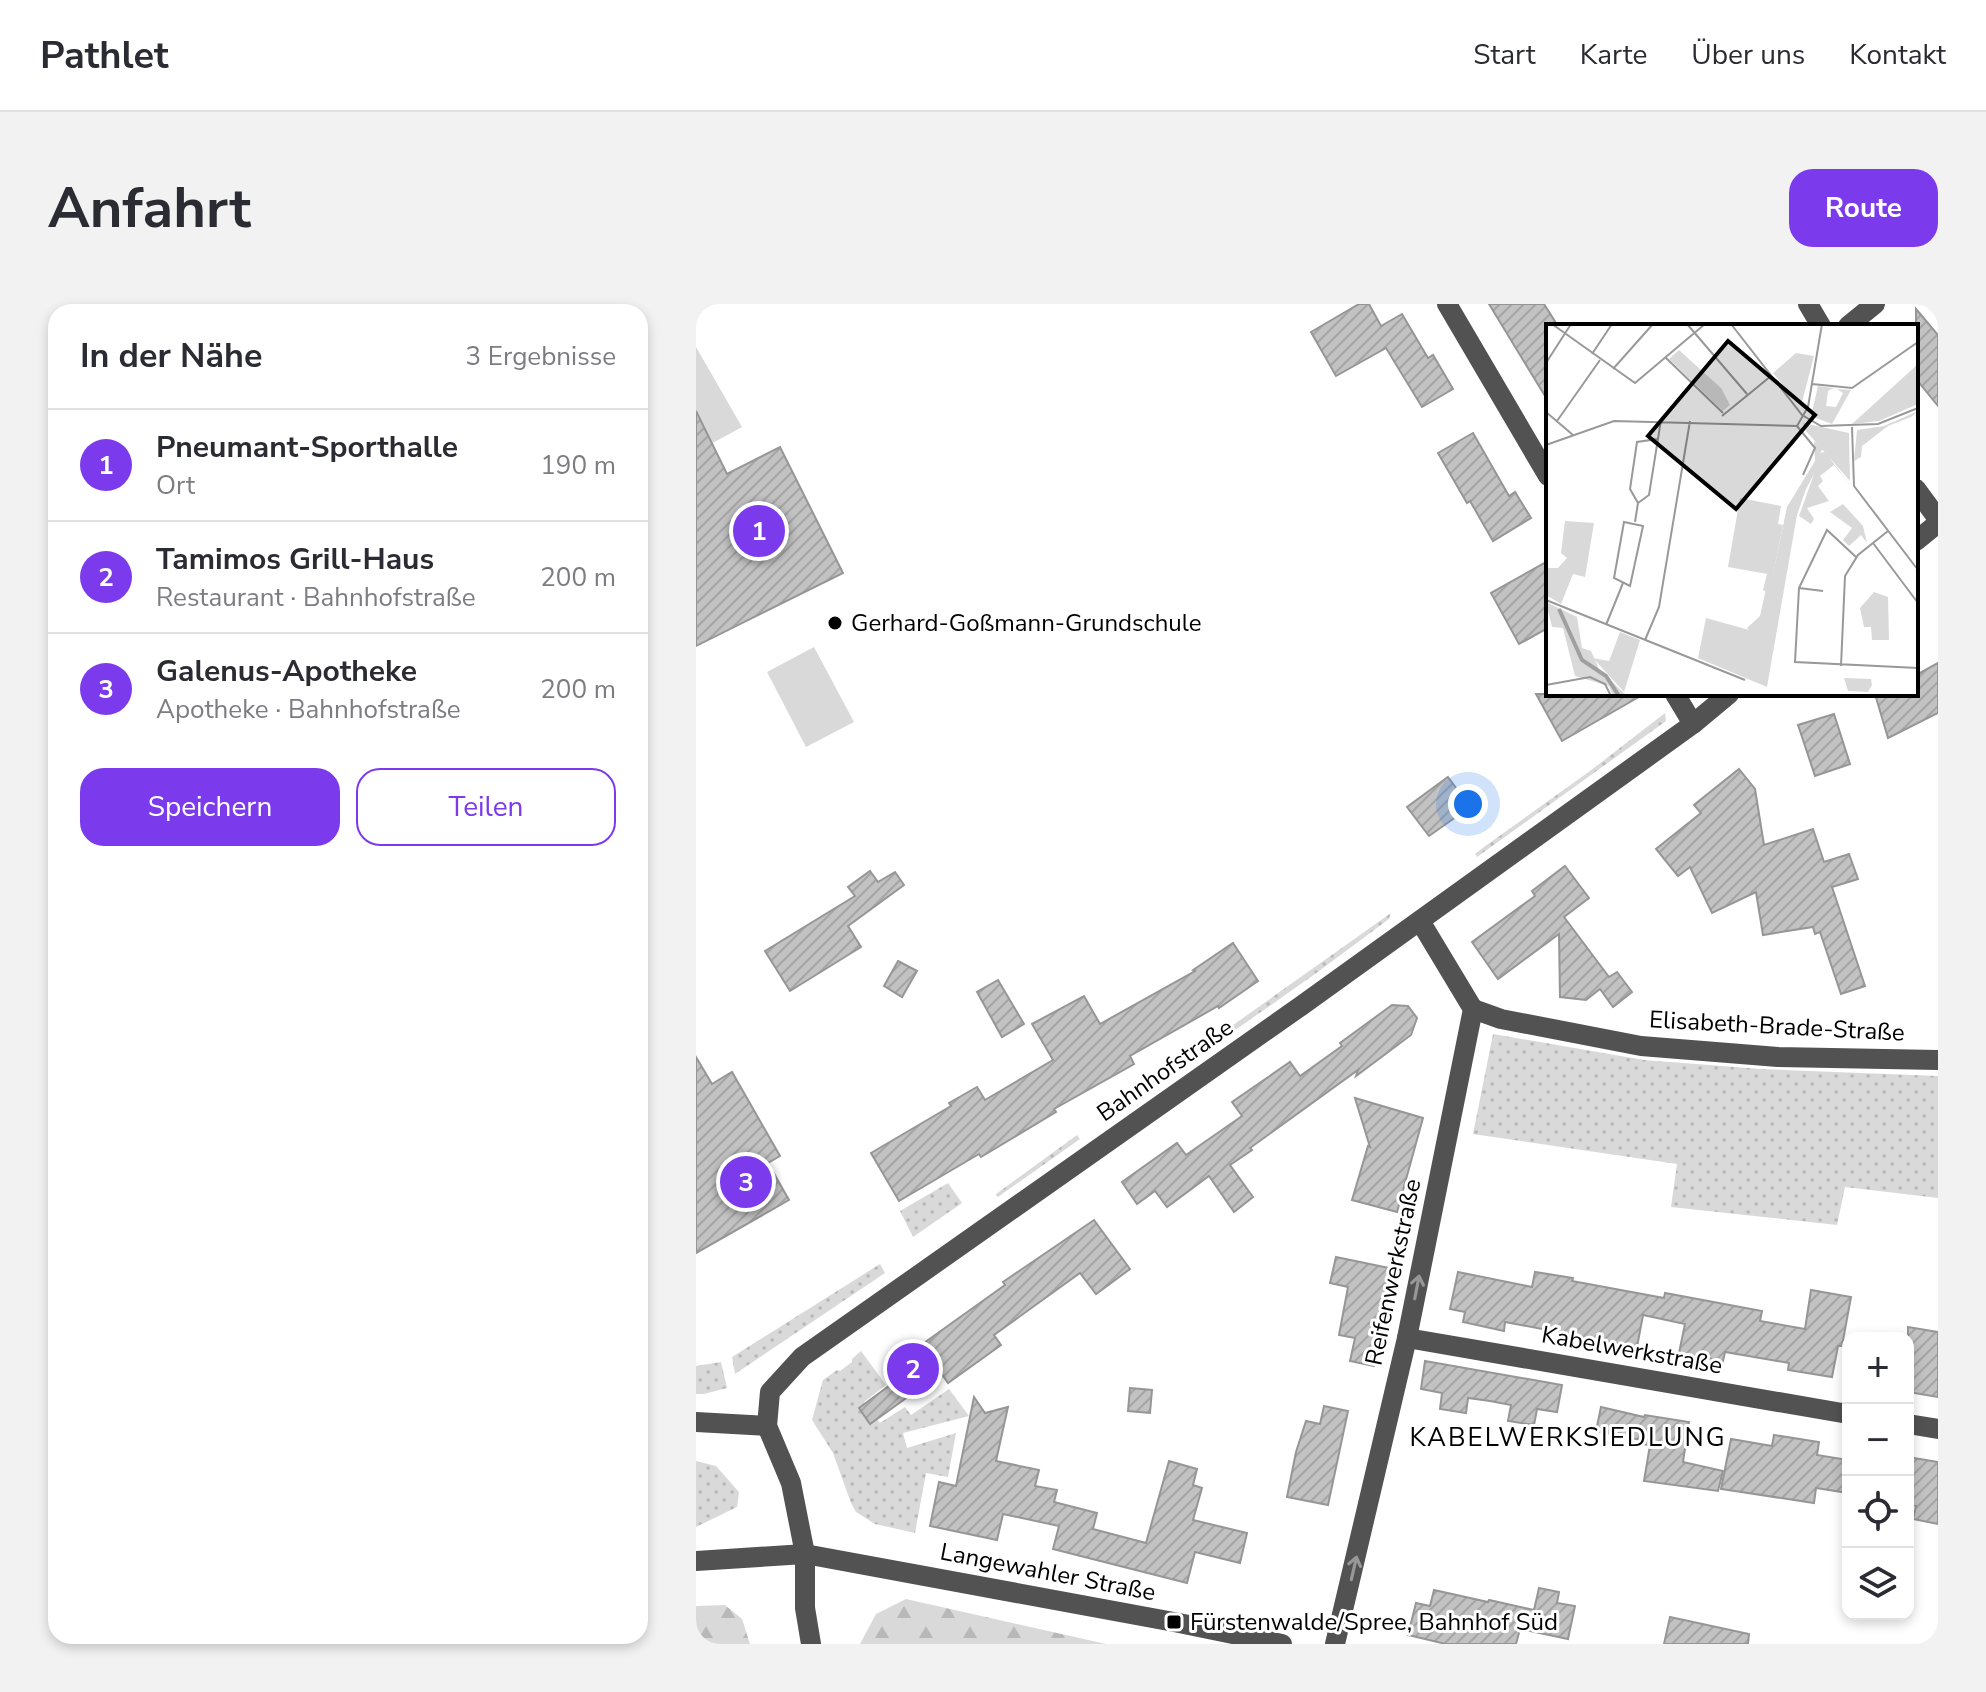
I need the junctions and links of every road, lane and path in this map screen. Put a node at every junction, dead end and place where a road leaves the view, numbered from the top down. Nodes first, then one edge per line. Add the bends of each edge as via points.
1 (1447, 304) edge
2 (1808, 304) edge
3 (1875, 304) edge
4 (1820, 324) edge
5 (1850, 324) edge
6 (1546, 473) edge
7 (1918, 492) edge
8 (1938, 521) edge
9 (1918, 539) edge
10 (1676, 696) edge
11 (1727, 696) edge
12 (1693, 724) junction
13 (1420, 921) junction
14 (1473, 1009) junction
15 (1938, 1060) edge
16 (1407, 1338) junction
17 (1842, 1413) edge
18 (696, 1422) edge
19 (1914, 1425) edge
20 (767, 1426) junction
21 (1938, 1429) edge
22 (805, 1554) junction
23 (696, 1561) edge
24 (811, 1644) edge
25 (1282, 1644) edge
26 (1335, 1644) edge

1 - 6 street
2 - 4 street
3 - 5 street
7 - 8 street
8 - 9 street
10 - 12 street
11 - 12 street, Bahnhofstraße
12 - 13 street, Bahnhofstraße
13 - 14 street
13 - 20 street, Bahnhofstraße via 802,1357 770,1392
14 - 15 street, Elisabeth-Brade-Straße via 1641,1046 1778,1057
16 -> 14 street, Reifenwerkstraße
16 - 17 street, Kabelwerkstraße
26 -> 16 street, Reifenwerkstraße
18 - 20 street
19 - 21 street
20 - 22 street via 791,1483
22 - 23 street, Langewahler Straße
22 - 24 street
22 - 25 street, Langewahler Straße

